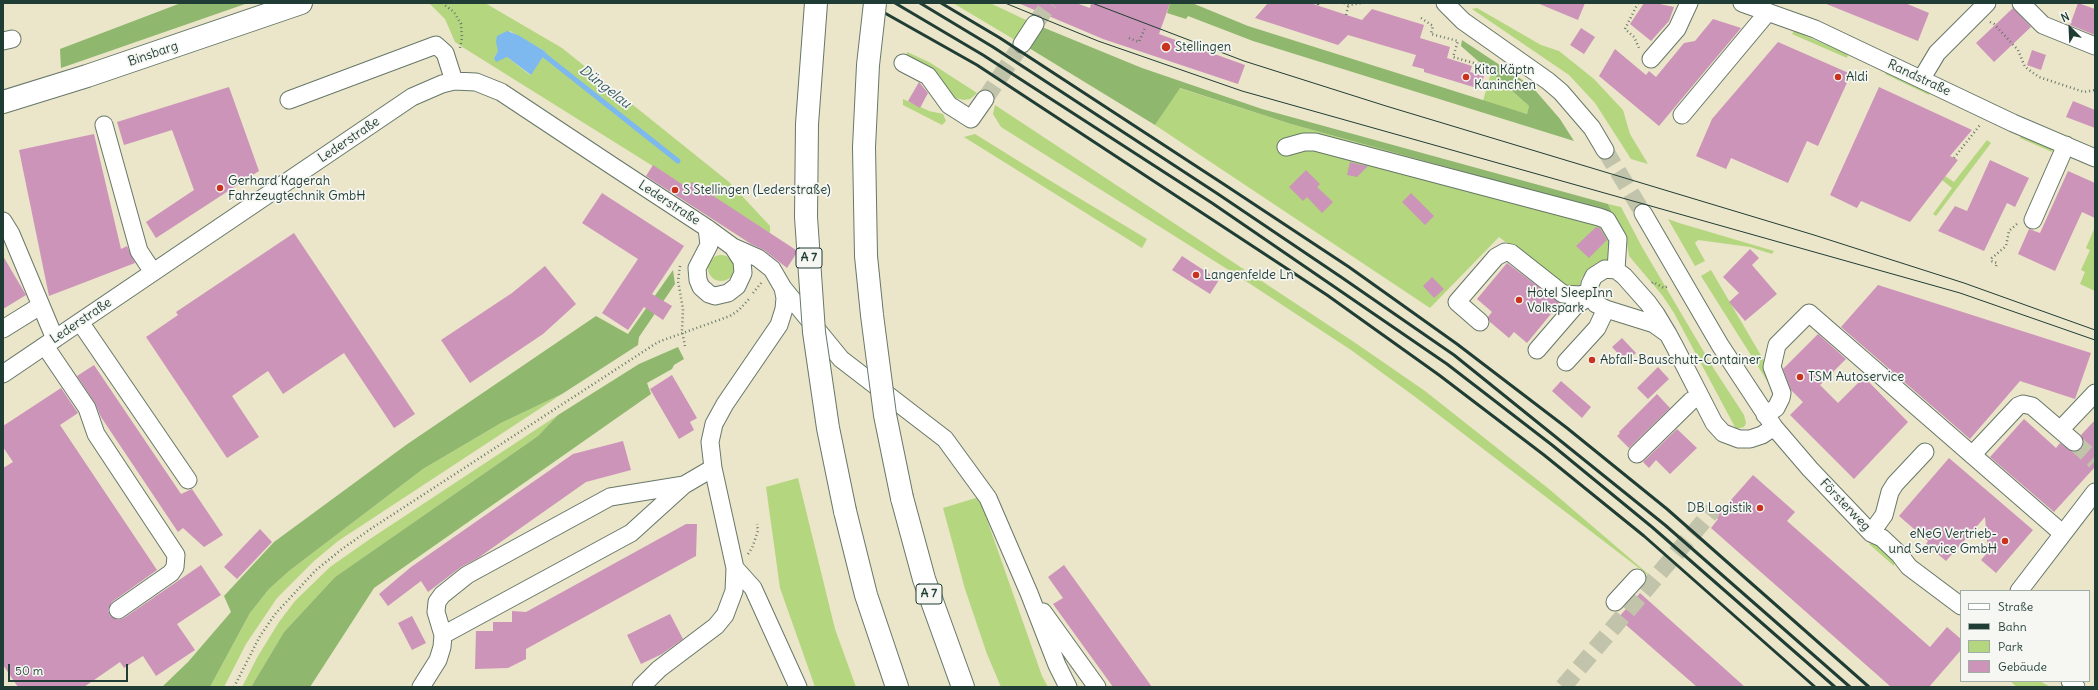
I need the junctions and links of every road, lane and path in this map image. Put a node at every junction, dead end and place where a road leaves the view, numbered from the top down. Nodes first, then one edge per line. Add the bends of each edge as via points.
1 (301, 3) edge
2 (442, 3) edge
3 (816, 3) edge
4 (875, 3) edge
5 (1344, 3) edge
6 (1362, 3) edge
7 (1445, 3) edge
8 (1638, 3) edge
9 (1689, 3) edge
10 (1742, 3) edge
11 (1987, 3) edge
12 (2021, 3) edge
13 (1349, 4) edge
14 (1768, 12) junction
15 (1346, 15) dead end
16 (1421, 18) dead end
17 (1035, 24) tunnel mouth
18 (1994, 24) dead end
19 (1144, 28) dead end
20 (1128, 38) dead end
21 (1022, 44) tunnel mouth
22 (2095, 46) edge
23 (1651, 59) joint
24 (450, 62) junction
25 (903, 63) dead end
26 (1488, 73) dead end
27 (1922, 78) junction
28 (454, 81) junction
29 (2095, 90) edge
30 (985, 99) tunnel mouth
31 (289, 100) dead end
32 (3, 102) edge
33 (1682, 115) dead end
34 (104, 125) dead end
35 (1976, 131) dead end
36 (2066, 146) junction
37 (1286, 147) dead end
38 (1605, 150) tunnel mouth
39 (1954, 158) dead end
40 (2095, 158) edge
41 (1643, 213) tunnel mouth
42 (2033, 220) joint
43 (3, 221) edge
44 (707, 228) junction
45 (733, 247) junction
46 (1996, 266) dead end
47 (772, 269) junction
48 (1616, 270) junction
49 (153, 272) junction
50 (1682, 280) junction
51 (783, 288) junction
52 (1639, 293) junction
53 (1590, 294) junction
54 (40, 306) junction
55 (1606, 309) junction
56 (80, 322) junction
57 (1480, 322) dead end
58 (3, 329) edge
59 (1668, 334) junction
60 (50, 342) junction
61 (1537, 350) dead end
62 (1566, 362) dead end
63 (3, 374) edge
64 (2095, 393) edge
65 (1700, 396) junction
66 (1770, 421) junction
67 (2060, 430) junction
68 (2074, 442) tunnel mouth
69 (1925, 452) dead end
70 (1637, 454) dead end
71 (1972, 455) junction
72 (714, 468) junction
73 (188, 480) dead end
74 (684, 485) junction
75 (2095, 492) edge
76 (756, 524) dead end
77 (1871, 533) junction
78 (2062, 533) junction
79 (735, 568) junction
80 (1637, 578) dead end
81 (2020, 590) edge
82 (1029, 593) junction
83 (1615, 602) dead end
84 (1960, 605) edge
85 (118, 610) dead end
86 (443, 635) junction
87 (234, 687) edge
88 (421, 687) edge
89 (641, 687) edge
90 (798, 687) edge
91 (897, 687) edge
92 (964, 687) edge
93 (1068, 687) edge
94 (1097, 687) edge

1 - 32 main road, Binsbarg
2 - 24 path via 454,12 462,28 462,43
3 - 91 main road, A 7, bridge via 807,124 806,217 814,332 828,428 845,512 866,595
4 - 92 main road, A 7, bridge via 864,139 866,256 885,415 902,498 924,580
5 - 13 path
6 - 13 path
7 - 38 street via 1463,21 1561,92 1592,128
8 - 23 path via 1625,29 1634,37 1637,46
9 - 23 street via 1677,29
10 - 14 street, Randstraße
11 - 27 street via 1937,53
12 - 22 street via 2044,26
13 - 15 path
14 - 27 street, Randstraße via 1815,29
14 - 33 street
16 - 26 path via 1433,26 1431,34 1458,41 1453,57 1477,64 1475,69
17 - 21 street
18 - 29 path via 2018,50 2025,67 2040,77 2084,92
19 - 20 path via 1139,42
24 - 28 street
24 - 31 street via 440,47 430,46
25 - 30 street via 928,76 949,105 971,119
27 - 36 street, Randstraße
28 - 44 street, Lederstraße via 476,82 501,92
28 - 49 street, Lederstraße via 435,86 412,98
34 - 49 street via 139,251
35 - 39 path
36 - 40 street, Randstraße
36 - 42 street
37 - 48 street via 1315,142 1599,217 1606,220 1618,239
41 - 50 street, Försterweg
42 - 46 path via 2011,227 2007,234 2006,246 1992,258 1991,261 1997,263
43 - 54 street via 11,234
44 - 45 street, Lederstraße
44 - 45 street, Lederstraße via 709,245 696,274 700,286 709,294 728,294 741,279 742,261
45 - 47 street via 758,258
47 - 51 street
47 - 87 path via 739,310 658,342 523,428 342,549 316,570 276,613 260,636
48 - 52 street
48 - 53 street via 1605,269 1597,272 1591,280
49 - 56 street, Lederstraße
50 - 52 path via 1664,288 1653,282
50 - 66 street, Försterweg via 1720,345
51 - 72 street via 784,309 779,325 714,424 710,442
51 - 82 street via 841,359 945,439 988,498
52 - 59 street
53 - 55 street via 1596,304
53 - 57 street via 1563,294 1511,253 1505,252 1496,257 1457,302
53 - 61 street via 1575,306
54 - 58 street
54 - 60 street
55 - 59 street via 1654,324
55 - 62 street via 1598,328
56 - 60 street, Lederstraße
56 - 73 street
59 - 65 street
60 - 63 street, Lederstraße
60 - 85 street via 87,408 96,434 176,555 175,567 171,573
64 - 67 street
65 - 66 street via 1714,423 1729,436 1750,439 1762,435
65 - 70 street via 1691,401
66 - 71 street via 1782,393 1772,367 1777,345 1810,313
66 - 77 street, Försterweg via 1810,469
67 - 68 street
67 - 71 street via 2032,406 2023,404 2014,409
69 - 77 street via 1895,484 1890,492 1884,516
71 - 78 street
72 - 74 street
72 - 79 street
74 - 86 street via 631,533
74 - 86 street via 610,497 467,575 437,602 436,612
75 - 78 street
76 - 79 path via 758,531 752,548
77 - 84 street, Försterweg via 1882,538 1909,567
78 - 81 street
79 - 89 street via 734,591 725,615 716,626 659,669
79 - 90 street via 753,588
80 - 83 street
82 - 93 street
82 - 94 street
86 - 88 street via 438,660

